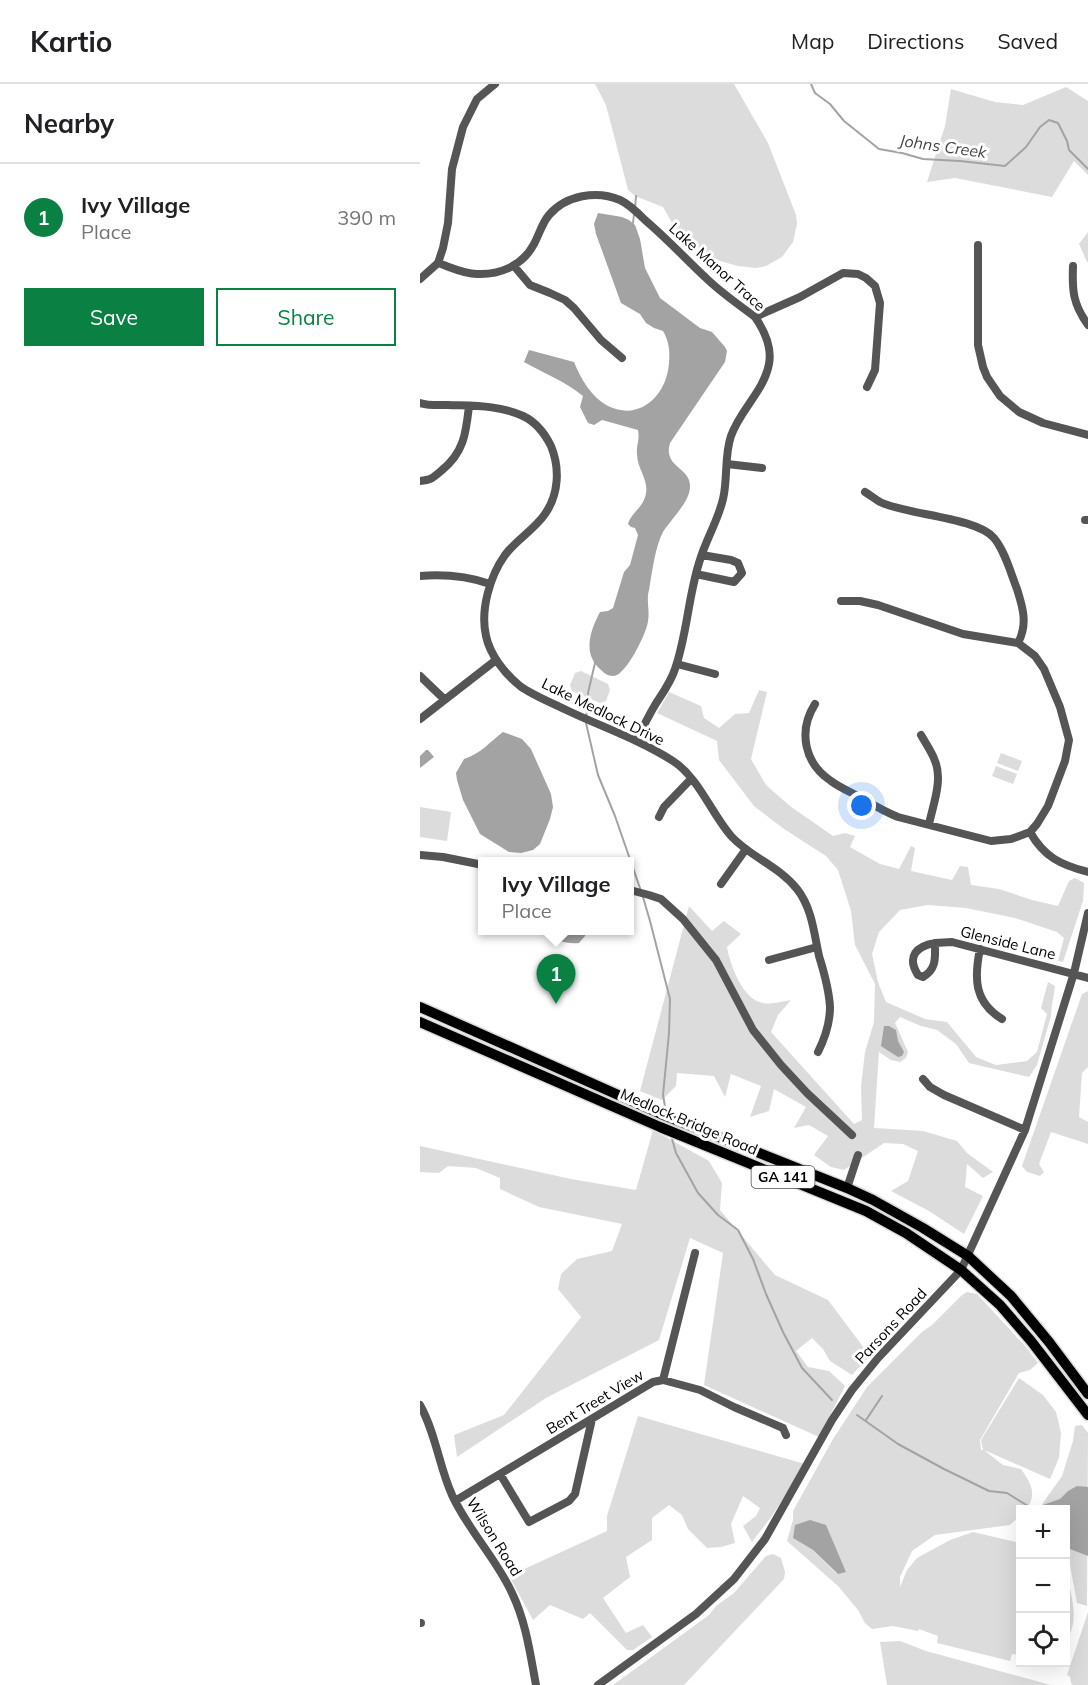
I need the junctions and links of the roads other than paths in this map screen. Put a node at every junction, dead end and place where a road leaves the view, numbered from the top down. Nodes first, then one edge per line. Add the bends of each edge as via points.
1 (495, 84) edge
2 (978, 245) dead end
3 (438, 263) junction
4 (514, 266) junction
5 (1074, 266) dead end
6 (420, 279) edge
7 (755, 317) junction
8 (1088, 325) edge
9 (622, 358) dead end
10 (867, 387) dead end
11 (420, 403) edge
12 (469, 405) junction
13 (1088, 435) edge
14 (727, 464) junction
15 (762, 468) dead end
16 (420, 481) edge
17 (864, 492) dead end
18 (702, 555) junction
19 (696, 574) junction
20 (420, 576) edge
21 (490, 584) junction
22 (840, 601) dead end
23 (1018, 643) junction
24 (496, 660) junction
25 (677, 664) junction
26 (714, 674) dead end
27 (420, 676) edge
28 (444, 699) junction
29 (815, 704) dead end
30 (420, 719) edge
31 (921, 735) dead end
32 (636, 741) junction
33 (691, 779) junction
34 (659, 818) dead end
35 (929, 824) junction
36 (1030, 832) junction
37 (746, 849) junction
38 (420, 855) edge
39 (478, 864) edge
40 (1088, 872) edge
41 (721, 884) dead end
42 (634, 891) edge
43 (1088, 913) edge
44 (935, 943) dead end
45 (818, 947) junction
46 (980, 949) junction
47 (769, 960) dead end
48 (1074, 973) junction
49 (1088, 978) edge
50 (420, 1007) edge
51 (1002, 1019) dead end
52 (420, 1022) edge
53 (818, 1052) dead end
54 (923, 1079) dead end
55 (1025, 1130) junction
56 (852, 1135) dead end
57 (858, 1155) dead end
58 (847, 1188) junction
59 (695, 1253) dead end
60 (968, 1256) junction
61 (961, 1270) junction
62 (663, 1380) junction
63 (1088, 1394) edge
64 (420, 1405) edge
65 (1088, 1415) edge
66 (592, 1419) junction
67 (786, 1435) dead end
68 (500, 1474) junction
69 (455, 1501) junction
70 (537, 1685) edge
71 (598, 1685) edge

1 - 3 street via 477,99 463,127 452,169 448,223
2 - 13 street via 978,345 987,377 1001,397 1019,412
3 - 4 street via 476,274
3 - 6 street
4 - 7 street, Lake Manor Trace via 528,254 556,208 571,199 606,195 623,201 706,279
4 - 9 street via 530,285 574,308
5 - 8 street via 1072,288 1076,306
7 - 10 street via 843,273 866,278 874,286 880,303 875,370
7 - 14 street, Lake Manor Trace via 765,336 770,361 765,379 731,436
11 - 12 street, Lake Medlock Drive
12 - 16 street via 463,444 451,463 430,480
12 - 21 street, Lake Medlock Drive via 493,407 525,417 544,433 557,466 553,496 545,514 516,541
14 - 15 street
14 - 18 street, Lake Manor Trace via 723,500
17 - 23 street via 881,502 973,526 994,538 1022,604 1025,619
18 - 19 street, Lake Manor Trace
18 - 19 street via 738,563 742,573 734,582
19 - 25 street, Lake Manor Trace
20 - 21 street via 450,575
21 - 24 street, Lake Medlock Drive via 484,626
22 - 23 street via 869,603 963,634
23 - 36 street via 1044,669 1069,740 1048,806
24 - 28 street
24 - 32 street, Lake Medlock Drive via 521,686
25 - 26 street
25 - 32 street, Lake Manor Trace
27 - 28 street
28 - 30 street
29 - 35 street via 807,719 805,737 809,755 819,771 883,811
31 - 35 street via 938,773
32 - 33 street, Lake Medlock Drive via 674,762
33 - 34 street via 664,807
33 - 37 street, Lake Medlock Drive via 729,834
35 - 36 street via 991,841
36 - 40 street via 1038,847 1049,856
37 - 41 street
37 - 45 street, Lake Medlock Drive via 797,889 806,903
38 - 39 street
42 - 56 street via 661,899 683,919 716,960 760,1039 807,1093
43 - 48 street, Parsons Road
44 - 46 street, Glenside Lane via 952,942
45 - 47 street
45 - 53 street, Lake Medlock Drive via 830,1008 826,1036
46 - 48 street, Glenside Lane
46 - 51 street via 976,980 980,994 992,1014
48 - 49 street, Glenside Lane
48 - 55 street, Parsons Road
50 - 58 highway, Medlock Bridge Road / GA 141 via 661,1114
52 - 61 highway, Medlock Bridge Road / GA 141 via 660,1127 866,1211
54 - 55 street via 945,1095
55 - 60 street, Parsons Road
57 - 58 street
58 - 60 highway, Medlock Bridge Road / GA 141
59 - 62 street
60 - 61 street, Parsons Road
60 - 63 highway, Medlock Bridge Road / GA 141 via 1011,1296
61 - 65 highway, Medlock Bridge Road / GA 141 via 1000,1305
61 - 71 street, Parsons Road via 855,1385 765,1539 734,1579 696,1614
62 - 66 street, Bent Treet View via 653,1382
62 - 67 street, Bent Treet View via 700,1390 783,1428
64 - 69 street, Wilson Road
66 - 68 street, Bent Treet View
66 - 68 street via 575,1494 569,1501 529,1522
68 - 69 street, Bent Treet View
69 - 70 street, Wilson Road via 512,1592 525,1625

